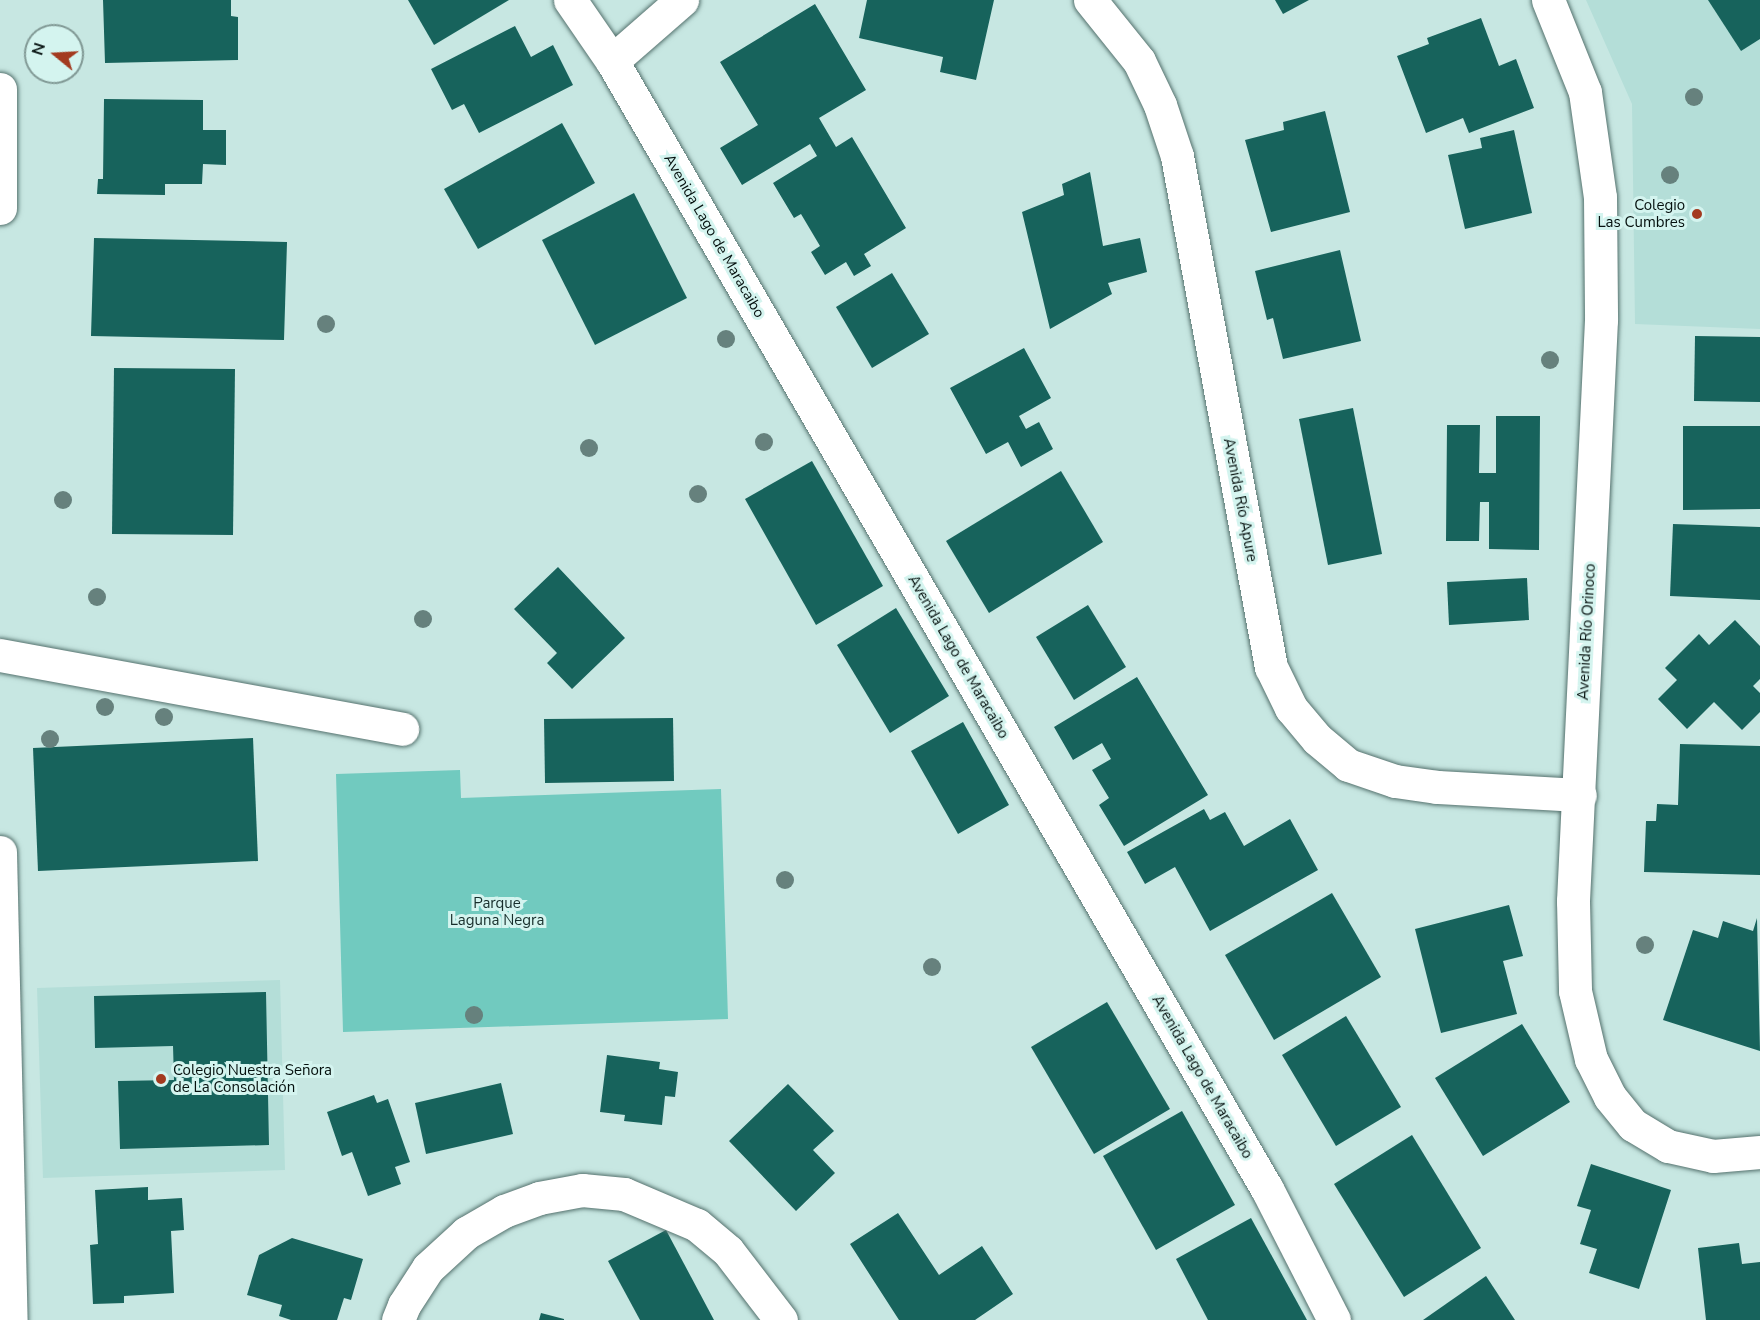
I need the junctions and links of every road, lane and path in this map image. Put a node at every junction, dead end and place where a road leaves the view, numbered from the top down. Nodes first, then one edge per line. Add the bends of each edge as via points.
1 (570, 0) edge
2 (682, 0) edge
3 (1090, 0) edge
4 (1548, 0) edge
5 (612, 61) junction
6 (1, 102) edge
7 (0, 208) edge
8 (0, 655) edge
9 (402, 729) dead end
10 (1580, 795) junction
11 (0, 852) edge
12 (1760, 1152) edge
13 (11, 1320) edge
14 (398, 1320) edge
15 (781, 1320) edge
16 (1334, 1320) edge

1 - 5 street, Avenida Lago de Maracaibo
2 - 5 street
3 - 10 street, Avenida Río Apure via 1139,61 1160,105 1177,156 1271,667 1291,708 1317,739 1348,765 1395,781
4 - 10 street, Avenida Río Orinoco via 1586,92 1600,197 1601,320
5 - 16 street, Avenida Lago de Maracaibo via 1267,1189
6 - 7 street
8 - 9 street
10 - 12 street, Avenida Río Orinoco via 1573,901 1575,991 1591,1059 1610,1097 1634,1125 1668,1146 1713,1156
11 - 13 street
14 - 15 street via 428,1268 466,1233 539,1198 582,1190 624,1194 697,1225 728,1251

